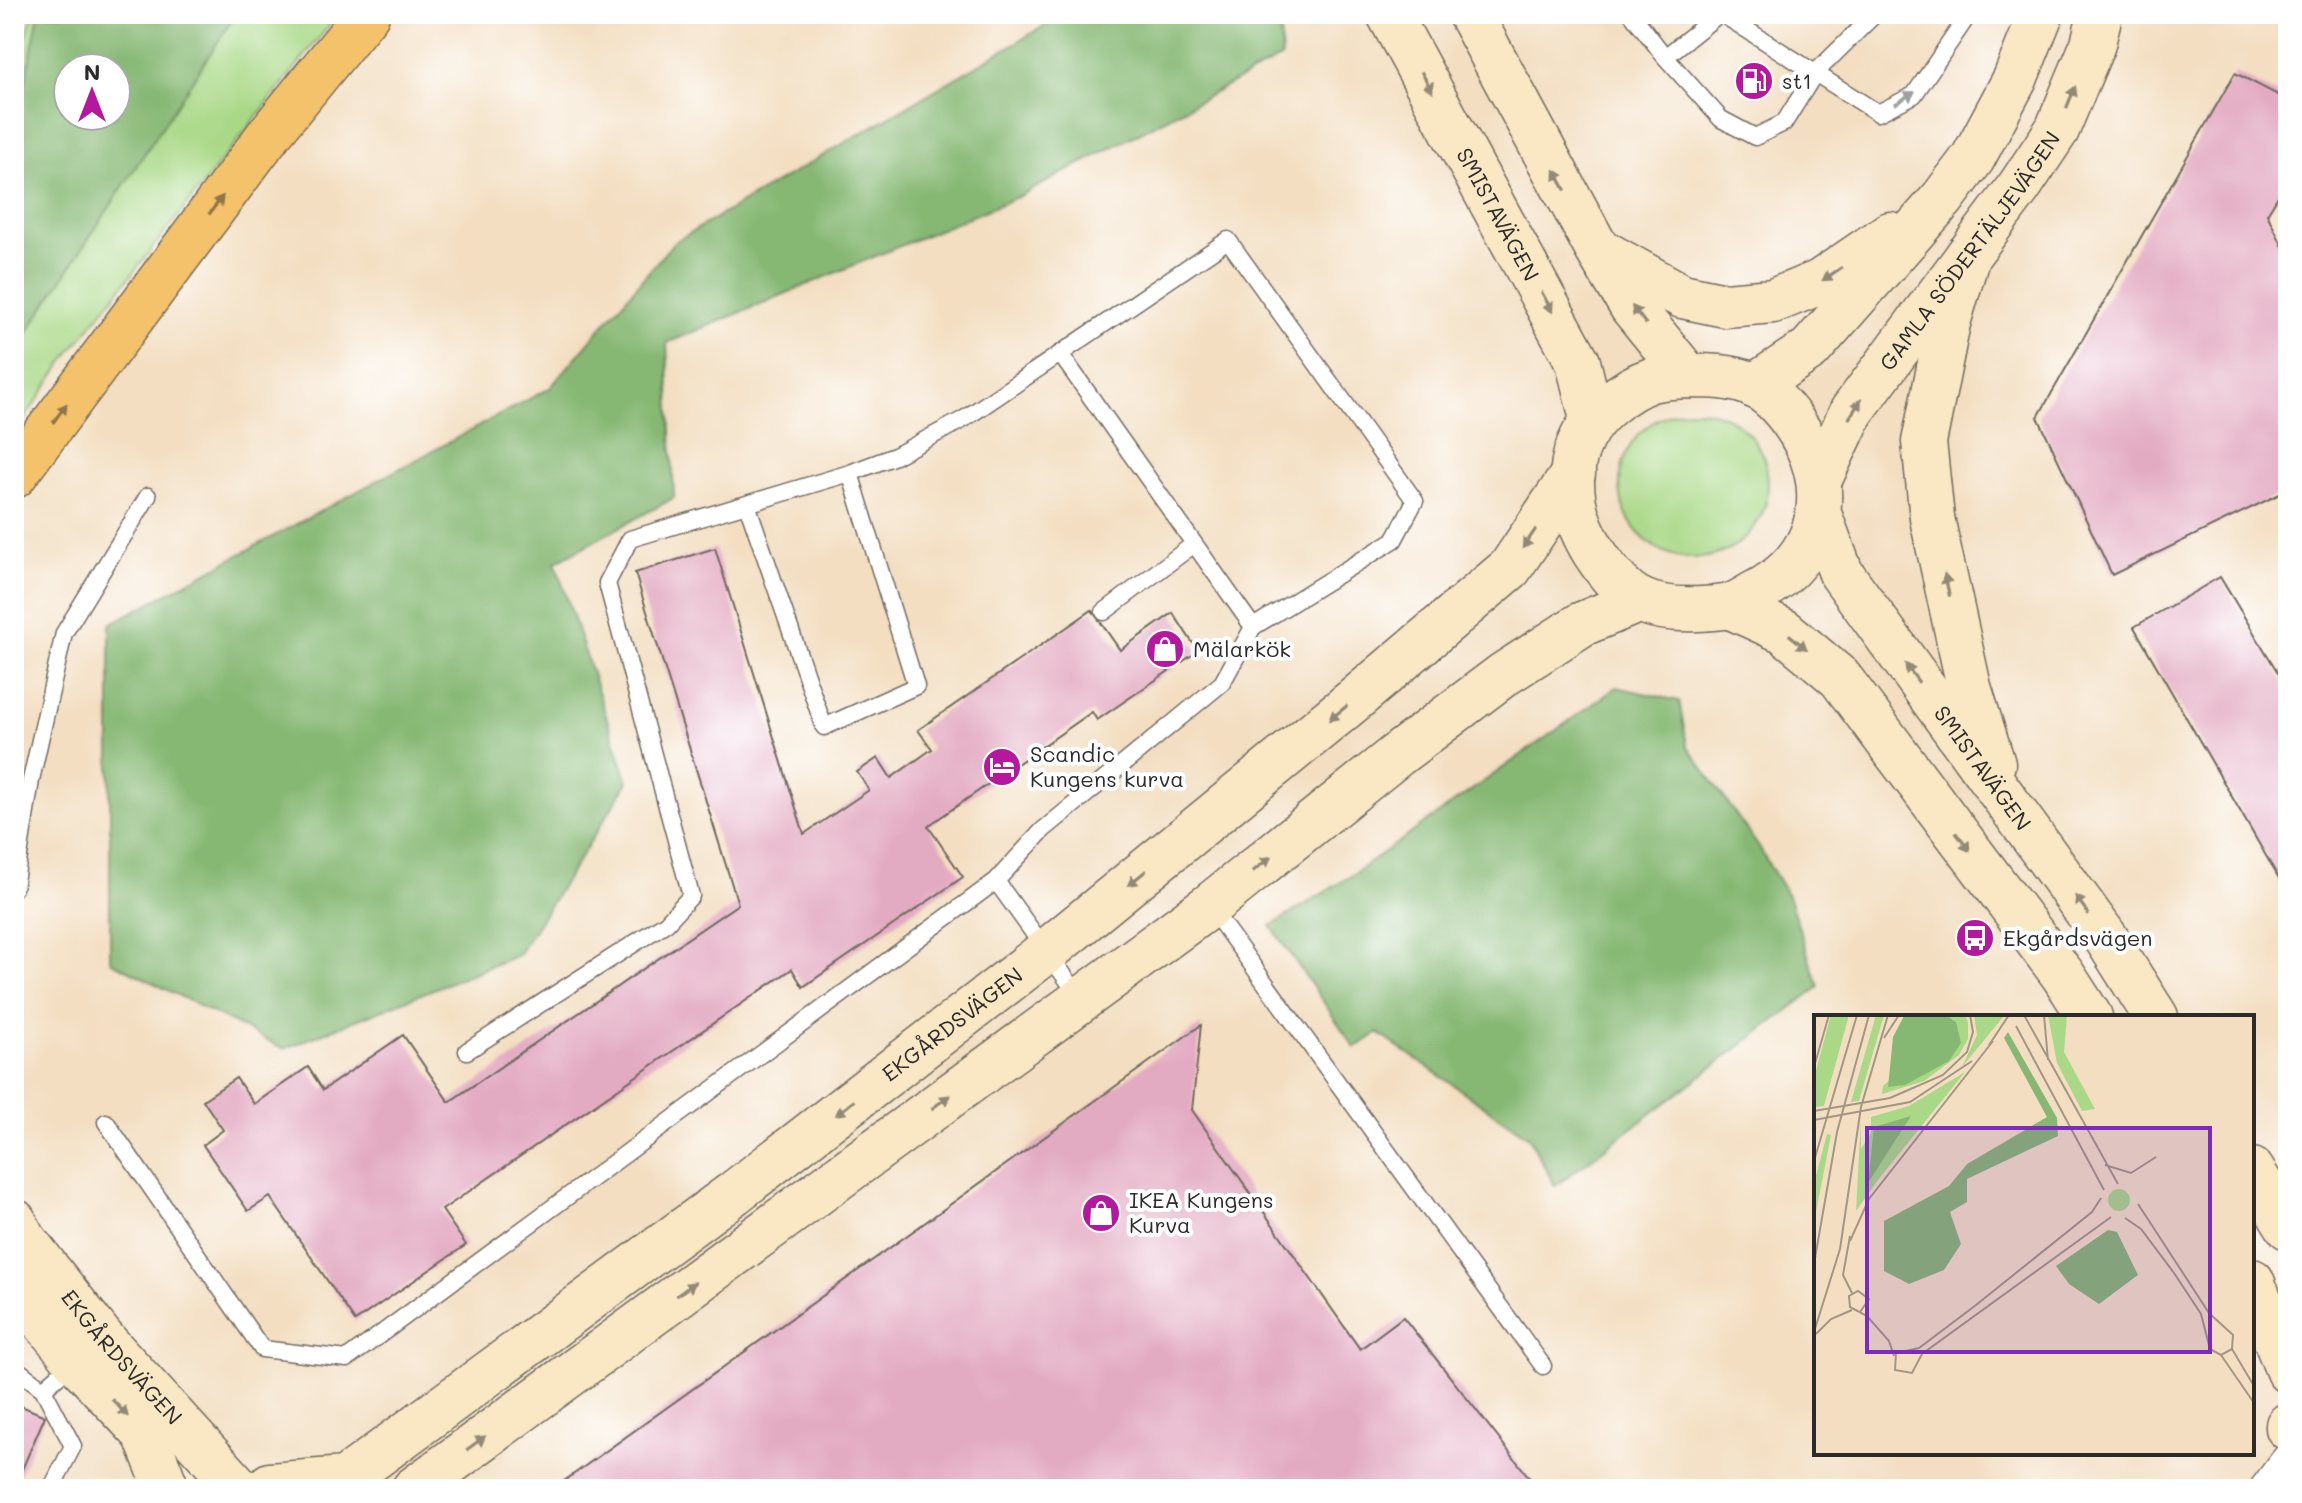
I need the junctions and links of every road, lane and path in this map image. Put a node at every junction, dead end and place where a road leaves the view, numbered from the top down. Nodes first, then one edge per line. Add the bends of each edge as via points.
1 (367, 14) edge
2 (1389, 14) edge
3 (1470, 14) edge
4 (1632, 14) edge
5 (1720, 14) edge
6 (1875, 14) edge
7 (1966, 14) edge
8 (2041, 14) edge
9 (2100, 14) edge
10 (1665, 57) junction
11 (1815, 73) junction
12 (1943, 198) junction
13 (1597, 249) junction
14 (1968, 255) junction
15 (1061, 355) junction
16 (1688, 376) junction
17 (1754, 386) junction
18 (1592, 419) junction
19 (850, 473) junction
20 (1573, 474) junction
21 (14, 476) edge
22 (148, 496) dead end
23 (1819, 497) junction
24 (747, 504) junction
25 (1194, 544) junction
26 (1640, 600) junction
27 (1729, 606) junction
28 (1104, 612) dead end
29 (1253, 627) junction
30 (2003, 796) junction
31 (996, 881) junction
32 (14, 888) edge
33 (1209, 906) junction
34 (1047, 951) junction
35 (1081, 999) junction
36 (2089, 1015) edge
37 (2155, 1015) edge
38 (467, 1051) dead end
39 (106, 1122) dead end
40 (2254, 1173) edge
41 (14, 1221) edge
42 (2288, 1227) edge
43 (14, 1285) edge
44 (2254, 1286) edge
45 (89, 1350) junction
46 (1543, 1366) dead end
47 (14, 1367) edge
48 (2288, 1371) edge
49 (43, 1389) junction
50 (2288, 1461) edge
51 (255, 1487) edge
52 (51, 1489) edge
53 (167, 1489) edge
54 (414, 1489) edge
55 (2267, 1489) edge

21 -> 1 highway via 270,133
2 -> 18 main road, SMISTAVÄGEN via 1578,362
13 -> 3 main road
4 - 10 lane
5 - 10 lane
5 - 11 lane
6 - 11 lane
11 -> 7 lane via 1878,113 1914,95
8 - 12 main road via 2015,79 1973,158
14 -> 9 main road, GAMLA SÖDERTÄLJEVÄGEN via 2057,130
10 - 11 lane via 1721,119 1755,137 1784,123
12 -> 13 main road via 1820,282 1773,301 1725,305 1682,296
12 - 17 main road via 1810,349
16 -> 13 main road via 1632,307
23 -> 14 main road, GAMLA SÖDERTÄLJEVÄGEN via 1852,411
30 -> 14 main road via 1969,687 1935,531 1924,442
15 - 19 lane via 964,419
15 - 25 lane
15 - 29 lane via 1228,240 1415,501 1394,540
16 - 17 main road via 1723,376
16 - 18 main road via 1651,380 1622,394
17 - 23 main road via 1782,406 1806,440
18 - 20 main road via 1578,443
19 - 24 lane
19 - 24 lane via 916,686 824,727
20 - 26 main road via 1574,508 1583,533 1605,570
20 -> 34 main road, EKGÅRDSVÄGEN via 1510,568
22 - 32 lane via 64,633 31,780
23 - 27 main road via 1805,549 1774,583
30 -> 23 main road, SMISTAVÄGEN via 1841,573
24 - 38 lane via 630,539 607,583 691,896 666,923
25 - 28 lane
25 - 29 lane
26 - 27 main road via 1696,609
33 -> 26 main road via 1503,675 1582,624
27 -> 36 main road via 1784,631 1840,678
29 - 31 lane via 1222,683 1043,830
37 -> 30 main road, SMISTAVÄGEN
31 - 34 lane
31 - 39 lane via 347,1359 262,1349
33 - 35 main road
33 - 46 lane
34 - 35 lane
34 -> 51 main road, EKGÅRDSVÄGEN via 734,1193 345,1479
54 -> 35 main road
40 - 42 main road
41 - 45 main road, EKGÅRDSVÄGEN
43 - 45 main road, EKGÅRDSVÄGEN
44 - 48 main road
45 - 49 lane
45 - 51 main road, EKGÅRDSVÄGEN
45 -> 53 main road, EKGÅRDSVÄGEN via 145,1434
47 - 49 lane
49 - 52 lane via 73,1446
50 - 55 street

